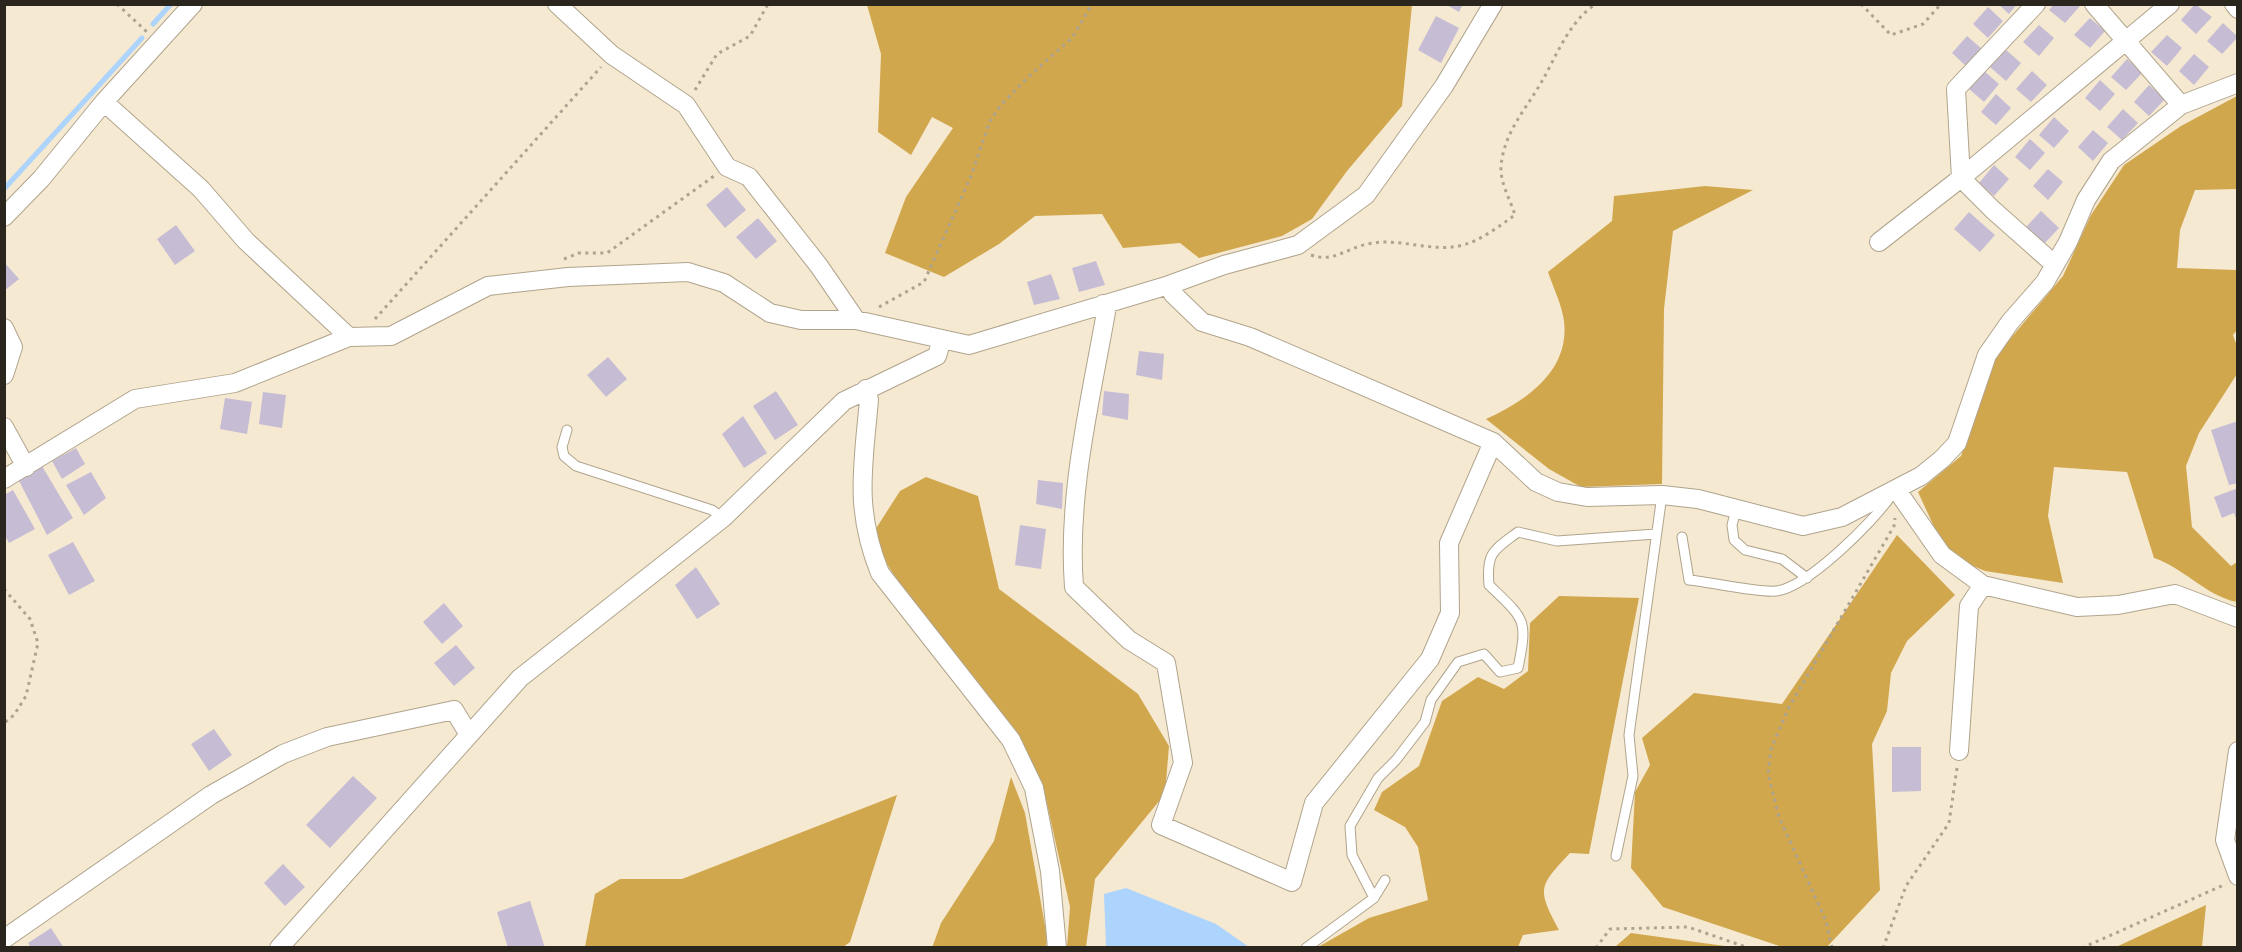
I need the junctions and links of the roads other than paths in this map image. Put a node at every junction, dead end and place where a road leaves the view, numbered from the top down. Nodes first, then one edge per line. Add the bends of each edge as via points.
1 (193, 4) edge
2 (556, 4) edge
3 (1493, 4) edge
4 (2036, 4) edge
5 (2094, 4) edge
6 (2170, 4) edge
7 (2234, 4) edge
8 (2238, 9) edge
9 (2127, 40) junction
10 (2238, 83) edge
11 (104, 102) junction
12 (2181, 105) junction
13 (1961, 178) junction
14 (4, 217) edge
15 (1879, 242) dead end
16 (2054, 264) junction
17 (1169, 285) junction
18 (1103, 304) junction
19 (856, 320) junction
20 (4, 328) edge
21 (358, 337) junction
22 (942, 339) junction
23 (4, 375) edge
24 (866, 388) junction
25 (4, 427) edge
26 (567, 430) dead end
27 (1493, 442) junction
28 (26, 467) junction
29 (4, 479) edge
30 (1896, 489) junction
31 (1662, 495) junction
32 (1736, 510) junction
33 (723, 518) junction
34 (1656, 534) junction
35 (1682, 537) dead end
36 (1807, 578) junction
37 (1983, 585) junction
38 (2238, 618) edge
39 (468, 733) junction
40 (1959, 751) road end
41 (2238, 751) edge
42 (1616, 856) dead end
43 (1385, 880) dead end
44 (2232, 880) edge
45 (1374, 898) junction
46 (4, 939) edge
47 (279, 948) edge
48 (1057, 948) edge
49 (1306, 948) edge

1 - 11 street
2 - 19 street via 612,55 686,105 727,167 749,177
3 - 17 street via 1444,87 1366,195 1298,245
4 - 13 street via 1956,89
5 - 9 street
6 - 9 street
7 - 8 street
9 - 12 street
9 - 13 street
10 - 12 street
11 - 14 street
11 - 21 street via 201,189 246,241
12 - 16 street via 2111,161
13 - 15 street
13 - 16 street
16 - 30 street via 2045,282 1987,355 1957,444 1921,476
17 - 18 street
17 - 27 street via 1173,294 1202,322 1250,337
18 - 22 street via 969,345
18 - 27 street via 1106,312 1078,472 1071,552 1074,587 1129,640 1166,663 1183,762 1161,825 1292,882 1314,803 1430,659 1450,613 1449,543
19 - 21 street via 801,320 770,313 724,283 688,272 488,286 391,336
19 - 22 street
20 - 23 street via 13,347
21 - 28 street via 235,383 135,399
22 - 24 street via 937,356
24 - 33 street via 844,401
24 - 48 street via 869,400 862,484 869,546 880,573 1011,740 1022,762 1034,788 1050,871
25 - 28 street
26 - 33 lane via 562,447 564,456 576,466 712,510
27 - 31 street via 1536,482 1558,492 1587,497
28 - 29 street
30 - 32 street via 1842,517 1803,525
30 - 36 lane via 1877,516
30 - 37 street via 1942,555
31 - 32 street via 1698,499
31 - 34 lane
32 - 36 lane via 1734,540 1745,550 1782,559
33 - 39 street via 520,678
34 - 42 lane via 1629,735 1633,776
34 - 45 lane via 1557,541 1518,532 1493,550 1489,585 1521,616 1524,639 1518,668 1500,672 1484,654 1458,662 1431,700 1425,722 1378,778 1350,826 1352,855
35 - 36 lane via 1689,580 1777,591
37 - 38 street via 2078,608 2175,594
37 - 40 street via 1969,606
39 - 46 street via 454,710 327,737 283,754 211,795
39 - 47 street
41 - 44 street via 2225,840
43 - 45 lane
45 - 49 lane

